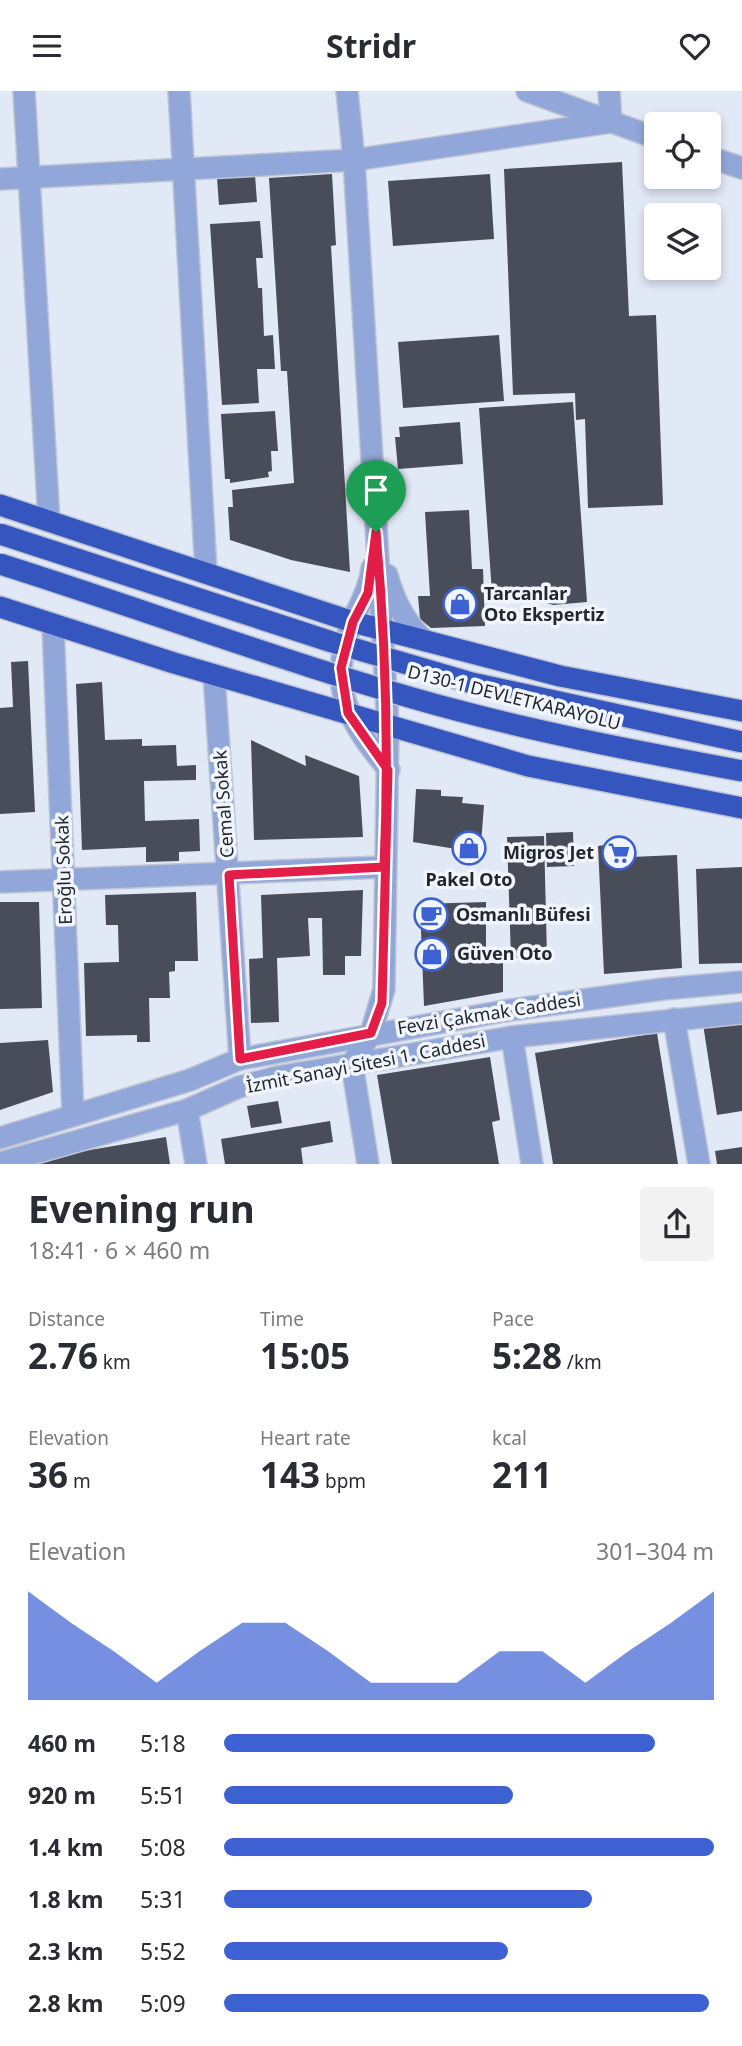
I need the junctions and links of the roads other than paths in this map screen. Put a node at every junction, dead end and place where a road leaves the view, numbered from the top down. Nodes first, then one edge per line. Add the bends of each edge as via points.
1 (24, 91) edge
2 (179, 91) edge
3 (347, 91) edge
4 (527, 91) edge
5 (608, 91) edge
6 (611, 123) junction
7 (644, 134) edge
8 (354, 160) junction
9 (721, 161) edge
10 (185, 167) junction
11 (742, 168) edge
12 (29, 177) junction
13 (0, 179) edge
14 (0, 505) edge
15 (49, 521) junction
16 (376, 532) junction
17 (0, 534) edge
18 (0, 564) edge
19 (206, 572) junction
20 (0, 607) edge
21 (353, 622) junction
22 (54, 627) junction
23 (384, 629) junction
24 (425, 641) junction
25 (214, 674) junction
26 (742, 711) edge
27 (348, 713) junction
28 (388, 725) junction
29 (742, 741) edge
30 (388, 770) junction
31 (742, 771) edge
32 (742, 808) edge
33 (384, 867) junction
34 (229, 875) junction
35 (65, 881) junction
36 (0, 883) edge
37 (742, 982) edge
38 (742, 1013) edge
39 (674, 1019) junction
40 (371, 1033) junction
41 (512, 1037) junction
42 (240, 1059) junction
43 (352, 1064) junction
44 (187, 1110) junction
45 (73, 1115) junction
46 (0, 1138) edge
47 (0, 1163) edge
48 (196, 1164) edge
49 (368, 1164) edge
50 (532, 1164) edge
51 (699, 1164) edge

1 - 12 street
2 - 10 street
3 - 8 street
4 - 6 street
5 - 6 street
6 - 7 street
6 - 8 street
8 - 10 street
8 - 16 street
9 - 11 street
10 - 12 street
10 - 19 street
12 - 13 street
12 - 15 street
14 - 15 highway
15 - 19 highway
16 - 21 street via 368,593
16 - 23 street
16 - 24 street via 399,609
17 - 29 highway, D130-1 DEVLETKARAYOLU, bridge via 472,683
18 - 31 highway, D130-1 DEVLETKARAYOLU, bridge via 434,704
19 - 21 highway
20 - 22 highway
21 - 23 highway
21 - 27 street via 341,668
22 - 25 highway
22 - 35 street, Eroğlu Sokak
23 - 24 highway
23 - 28 street
24 - 26 highway via 560,676
25 - 27 highway
25 - 34 street, Cemal Sokak
27 - 28 highway
27 - 30 street
28 - 30 street
28 - 32 highway via 528,766
30 - 33 street
33 - 34 street
33 - 40 street via 384,989
34 - 35 street
34 - 42 street, Cemal Sokak
35 - 36 street
35 - 45 street, Eroğlu Sokak
37 - 40 street, Fevzi Çakmak Caddesi via 542,1005
38 - 39 street, İzmit Sanayi Sitesi 1. Caddesi
39 - 41 street, İzmit Sanayi Sitesi 1. Caddesi
39 - 51 street
40 - 42 street, Fevzi Çakmak Caddesi
40 - 43 street
41 - 43 street, İzmit Sanayi Sitesi 1. Caddesi
41 - 50 street
42 - 45 street, Fevzi Çakmak Caddesi via 190,1080
43 - 44 street, İzmit Sanayi Sitesi 1. Caddesi via 255,1082
43 - 49 street
44 - 47 street, İzmit Sanayi Sitesi 1. Caddesi
44 - 48 street
45 - 46 street, Fevzi Çakmak Caddesi

